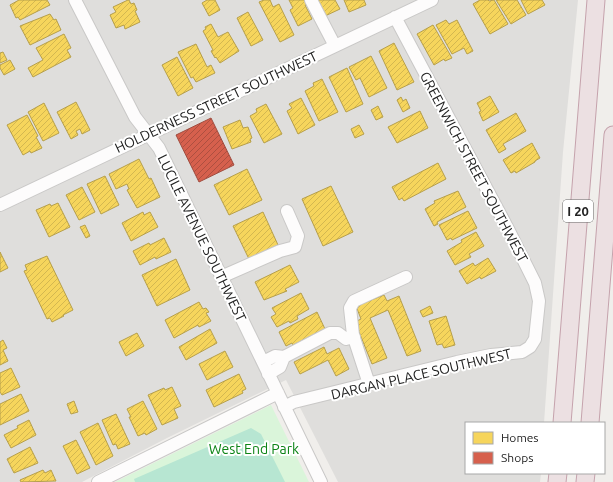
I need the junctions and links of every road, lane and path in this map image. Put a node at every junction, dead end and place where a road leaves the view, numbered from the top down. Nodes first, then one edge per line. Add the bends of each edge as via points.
1 (75, 0) edge
2 (311, 0) edge
3 (432, 0) edge
4 (596, 0) edge
5 (412, 4) edge
6 (395, 18) junction
7 (335, 46) junction
8 (148, 134) junction
9 (613, 136) edge
10 (0, 205) edge
11 (287, 211) dead end
12 (221, 277) junction
13 (406, 277) dead end
14 (537, 321) joint
15 (354, 337) junction
16 (284, 357) junction
17 (263, 362) junction
18 (268, 374) junction
19 (369, 384) junction
20 (278, 393) junction
21 (284, 407) junction
22 (562, 422) edge
23 (590, 422) edge
24 (98, 482) edge
25 (321, 482) edge

1 - 8 street, LUCILE AVENUE SOUTHWEST via 135,117
2 - 7 street
3 - 5 street, HOLDERNESS STREET SOUTHWEST
4 - 22 highway, I 20
5 - 6 street, HOLDERNESS STREET SOUTHWEST
6 - 7 street, HOLDERNESS STREET SOUTHWEST
6 - 14 street, GREENWICH STREET SOUTHWEST via 535,283 539,301
7 - 8 street, HOLDERNESS STREET SOUTHWEST
8 - 10 street, HOLDERNESS STREET SOUTHWEST
8 - 12 street, LUCILE AVENUE SOUTHWEST via 158,148
9 - 23 highway, I 20
11 - 12 street via 298,236 295,247
12 - 17 street, LUCILE AVENUE SOUTHWEST
13 - 15 street via 354,301 350,308
14 - 19 street, DARGAN PLACE SOUTHWEST via 535,339 530,347 522,352 485,356
15 - 16 street via 346,339 338,333 330,333
15 - 19 street
16 - 17 street via 275,356
16 - 18 street via 280,367
17 - 18 street, LUCILE AVENUE SOUTHWEST
18 - 20 street, LUCILE AVENUE SOUTHWEST
19 - 21 street, DARGAN PLACE SOUTHWEST via 294,402
20 - 21 street, LUCILE AVENUE SOUTHWEST
20 - 24 street
21 - 25 street, LUCILE AVENUE SOUTHWEST

